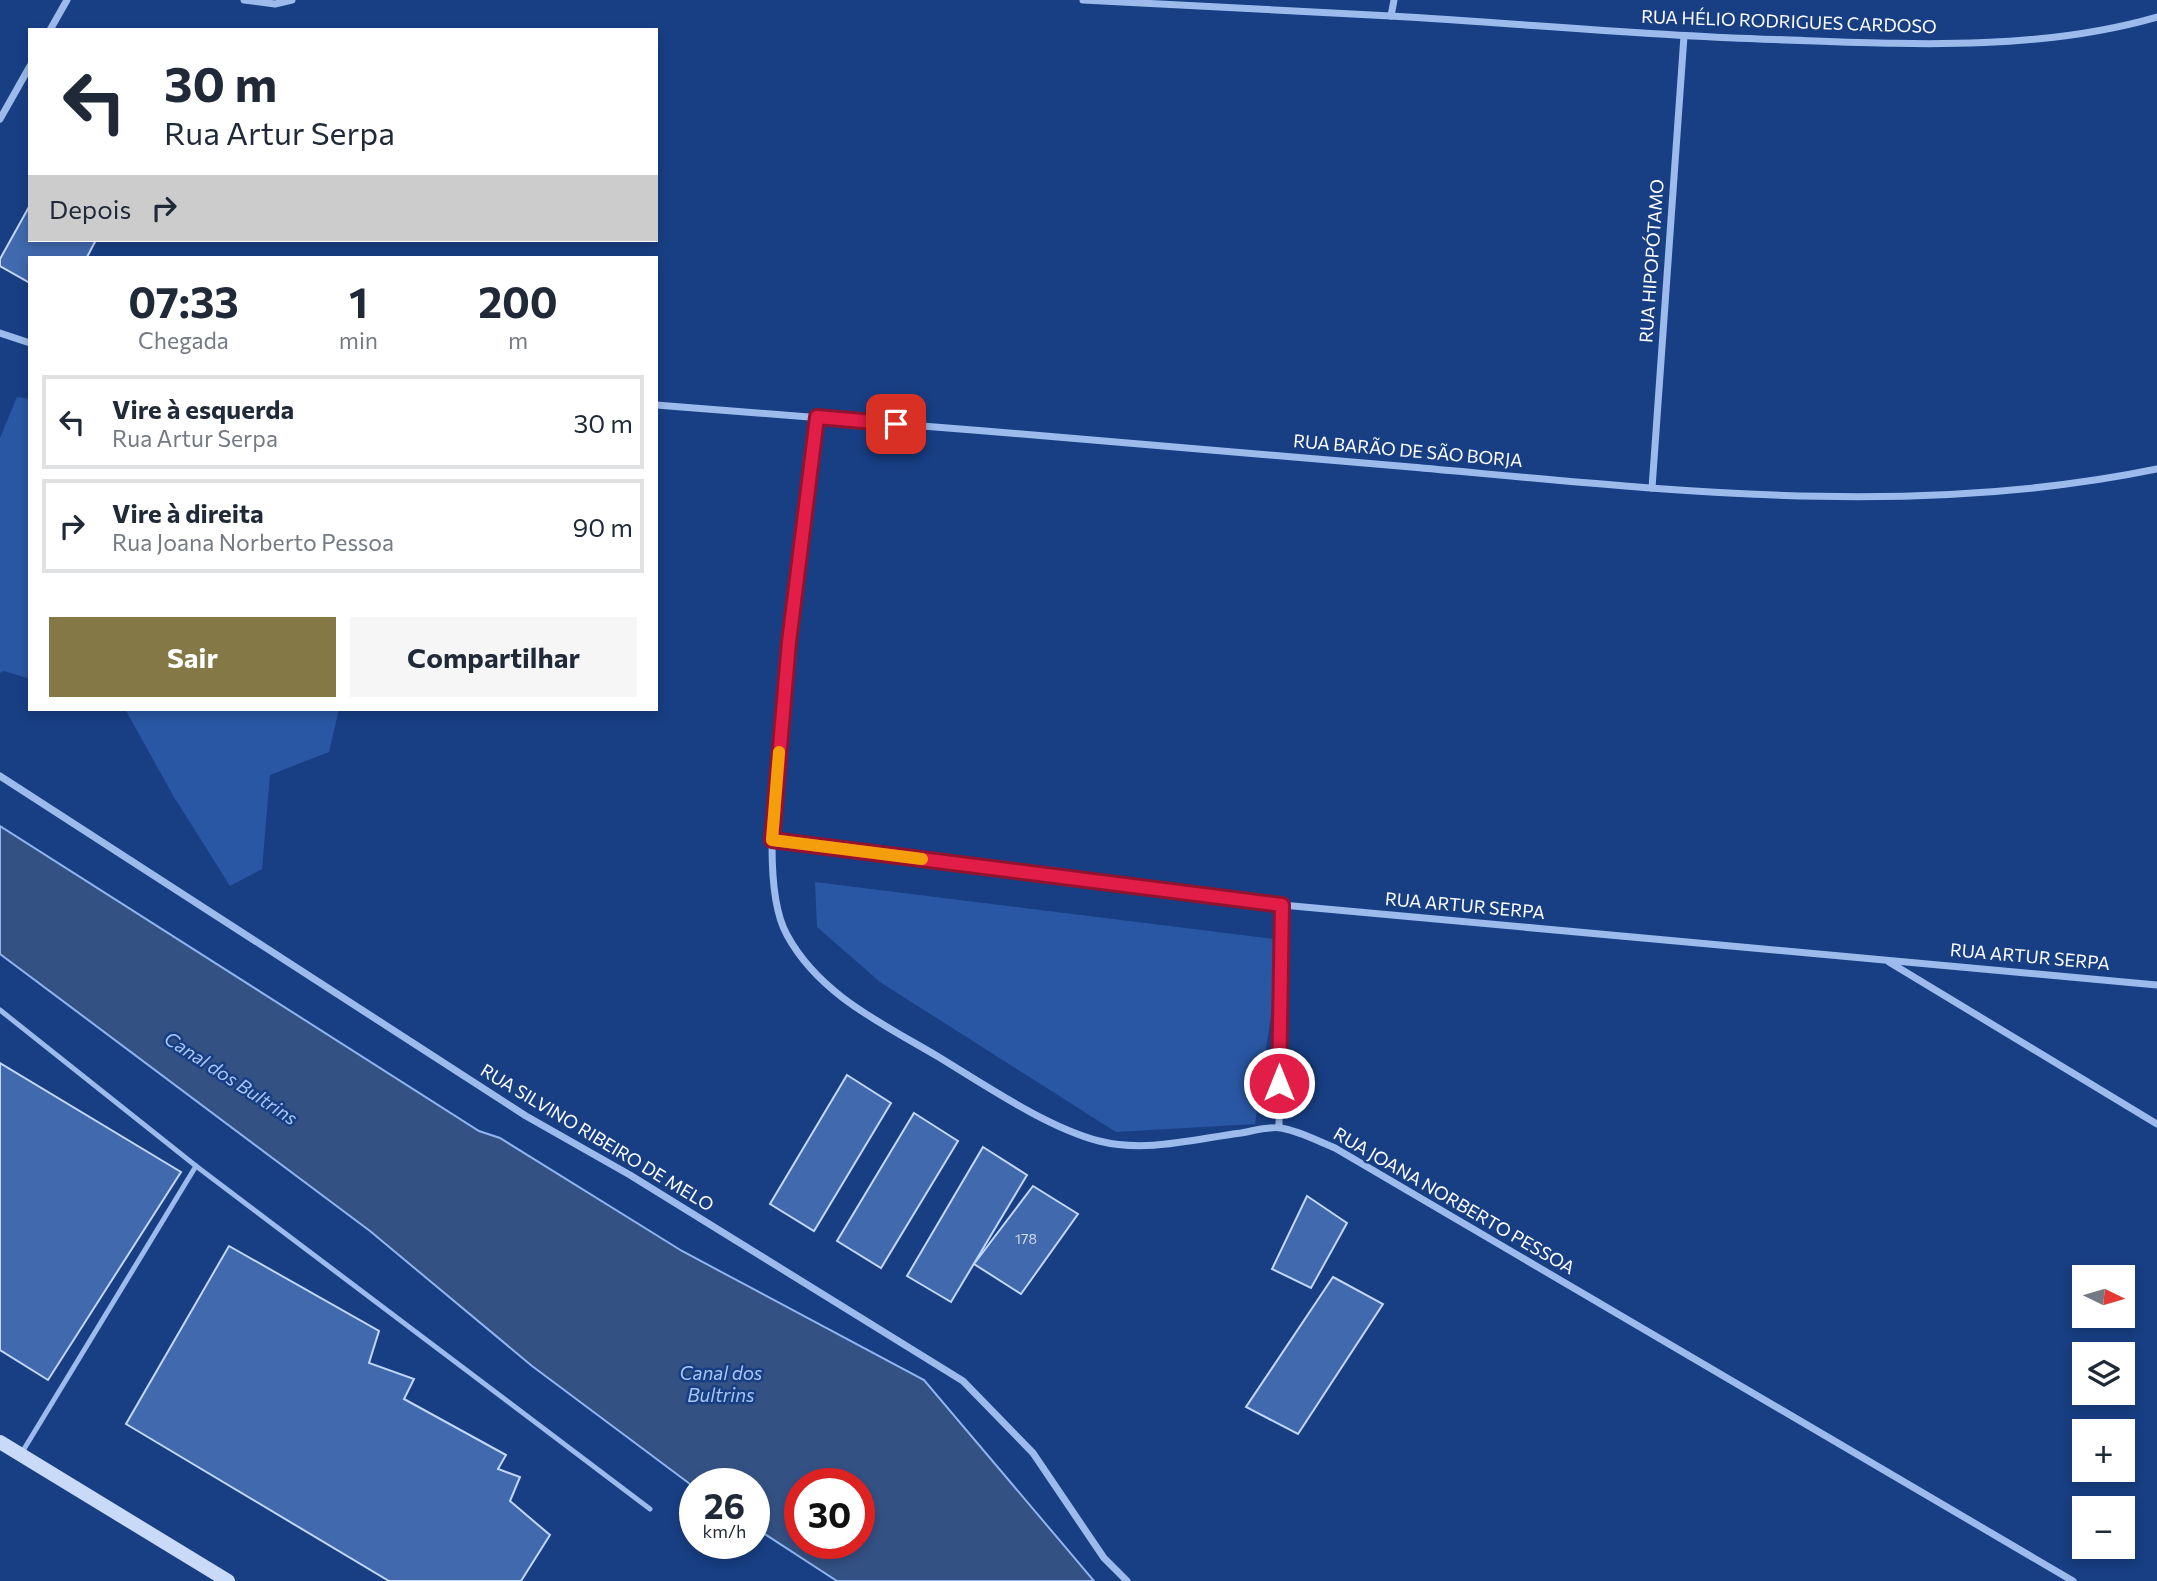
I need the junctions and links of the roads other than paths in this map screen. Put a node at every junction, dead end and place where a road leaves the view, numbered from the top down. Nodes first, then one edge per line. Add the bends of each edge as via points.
1 (67, 0) edge
2 (244, 0) edge
3 (292, 0) edge
4 (1083, 0) edge
5 (1394, 0) edge
6 (1391, 16) junction
7 (2157, 17) edge
8 (51, 28) edge
9 (1684, 36) junction
10 (28, 70) edge
11 (0, 119) edge
12 (0, 332) edge
13 (28, 342) edge
14 (658, 405) edge
15 (817, 417) junction
16 (2157, 468) edge
17 (1652, 488) junction
18 (0, 776) edge
19 (772, 840) junction
20 (1282, 905) junction
21 (1886, 960) junction
22 (2157, 985) edge
23 (0, 1010) edge
24 (2157, 1124) edge
25 (1279, 1127) junction
26 (196, 1166) junction
27 (0, 1442) edge
28 (21, 1454) junction
29 (650, 1509) dead end
30 (228, 1581) edge
31 (1127, 1581) edge
32 (2073, 1581) edge

1 - 8 street
2 - 3 street via 275,4
4 - 6 street, RUA HÉLIO RODRIGUES CARDOSO
5 - 6 street
6 - 9 street, RUA HÉLIO RODRIGUES CARDOSO
7 - 9 street, RUA HÉLIO RODRIGUES CARDOSO via 2076,35 1997,41 1895,43
9 - 17 street, RUA HIPOPÓTAMO
10 - 11 street
12 - 13 street
14 - 15 street, RUA BARÃO DE SÃO BORJA
15 - 17 street, RUA BARÃO DE SÃO BORJA
15 - 19 street, RUA JOANA NORBERTO PESSOA via 788,655
16 - 17 street, RUA BARÃO DE SÃO BORJA via 1949,495 1776,495
18 - 31 street, RUA SILVINO RIBEIRO DE MELO via 503,1102 963,1381 1032,1453 1104,1558
19 - 20 street, RUA ARTUR SERPA
19 - 25 street, RUA JOANA NORBERTO PESSOA via 780,919 816,976 840,997 1030,1110 1066,1129 1126,1146
20 - 21 street, RUA ARTUR SERPA
20 - 25 street
21 - 22 street, RUA ARTUR SERPA
21 - 24 street
23 - 26 lane
25 - 32 street, RUA JOANA NORBERTO PESSOA via 1356,1160
26 - 28 lane
26 - 29 lane
27 - 28 main road
28 - 30 main road

